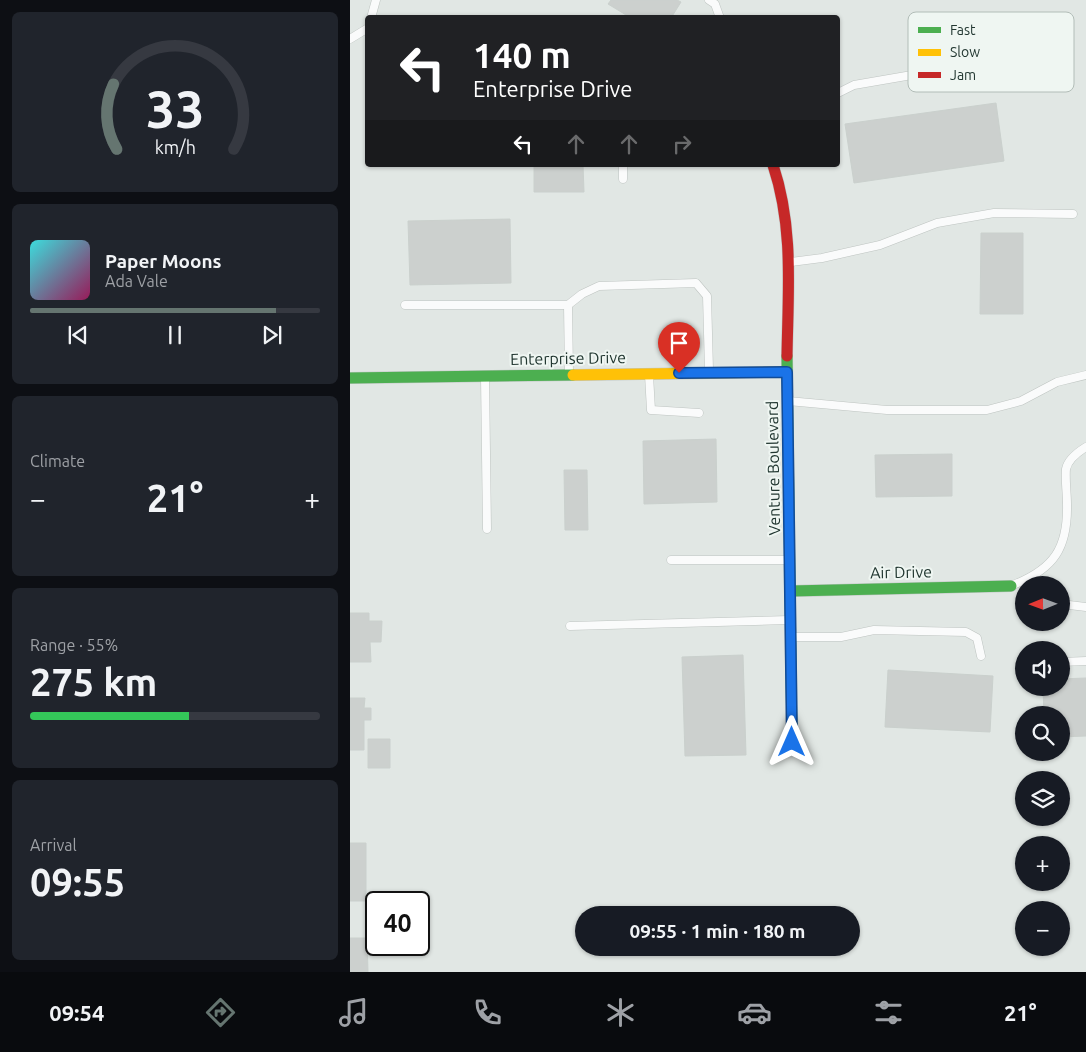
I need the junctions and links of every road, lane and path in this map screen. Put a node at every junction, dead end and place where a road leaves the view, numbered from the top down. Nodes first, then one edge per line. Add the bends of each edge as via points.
1 (376, 0) edge
2 (709, 0) edge
3 (372, 15) edge
4 (719, 15) edge
5 (365, 30) edge
6 (350, 39) edge
7 (908, 76) edge
8 (840, 91) edge
9 (623, 167) edge
10 (773, 167) edge
11 (623, 179) dead end
12 (1073, 214) dead end
13 (789, 263) junction
14 (405, 305) dead end
15 (568, 305) junction
16 (709, 372) junction
17 (787, 372) junction
18 (649, 373) junction
19 (569, 374) junction
20 (485, 375) junction
21 (1086, 375) edge
22 (350, 378) edge
23 (788, 402) junction
24 (699, 413) dead end
25 (1086, 447) edge
26 (487, 529) dead end
27 (671, 560) dead end
28 (791, 560) junction
29 (1011, 586) junction
30 (1015, 588) edge
31 (791, 591) junction
32 (1070, 605) edge
33 (1086, 607) edge
34 (791, 620) junction
35 (570, 626) dead end
36 (791, 637) junction
37 (981, 656) dead end
38 (1086, 661) edge
39 (1070, 662) edge
40 (792, 742) dead end

1 - 3 lane
2 - 4 lane via 715,4
5 - 6 lane
7 - 8 lane via 854,85
9 - 11 lane
10 - 13 street, Venture Boulevard via 782,188
12 - 13 lane via 994,213 937,223 880,244
13 - 17 street, Venture Boulevard
14 - 15 lane
15 - 16 lane via 599,286 696,283 707,296
15 - 19 lane
16 - 17 street, Enterprise Drive
16 - 18 street, Enterprise Drive
17 - 23 street, Venture Boulevard
18 - 19 street, Enterprise Drive
18 - 24 lane via 651,410
19 - 20 street, Enterprise Drive
20 - 22 street, Enterprise Drive
20 - 26 lane
21 - 23 lane via 1058,382 1021,401 987,410 887,410
23 - 28 street, Venture Boulevard
25 - 29 lane via 1075,454 1066,468 1067,520 1061,549 1049,565 1029,579
27 - 28 lane
28 - 31 street, Venture Boulevard
29 - 30 lane
29 - 31 street, Air Drive
31 - 34 street, Venture Boulevard
32 - 33 lane
34 - 35 lane
34 - 36 street, Venture Boulevard
36 - 37 lane via 841,637 874,630 966,632 977,638
36 - 40 street, Venture Boulevard
38 - 39 lane

